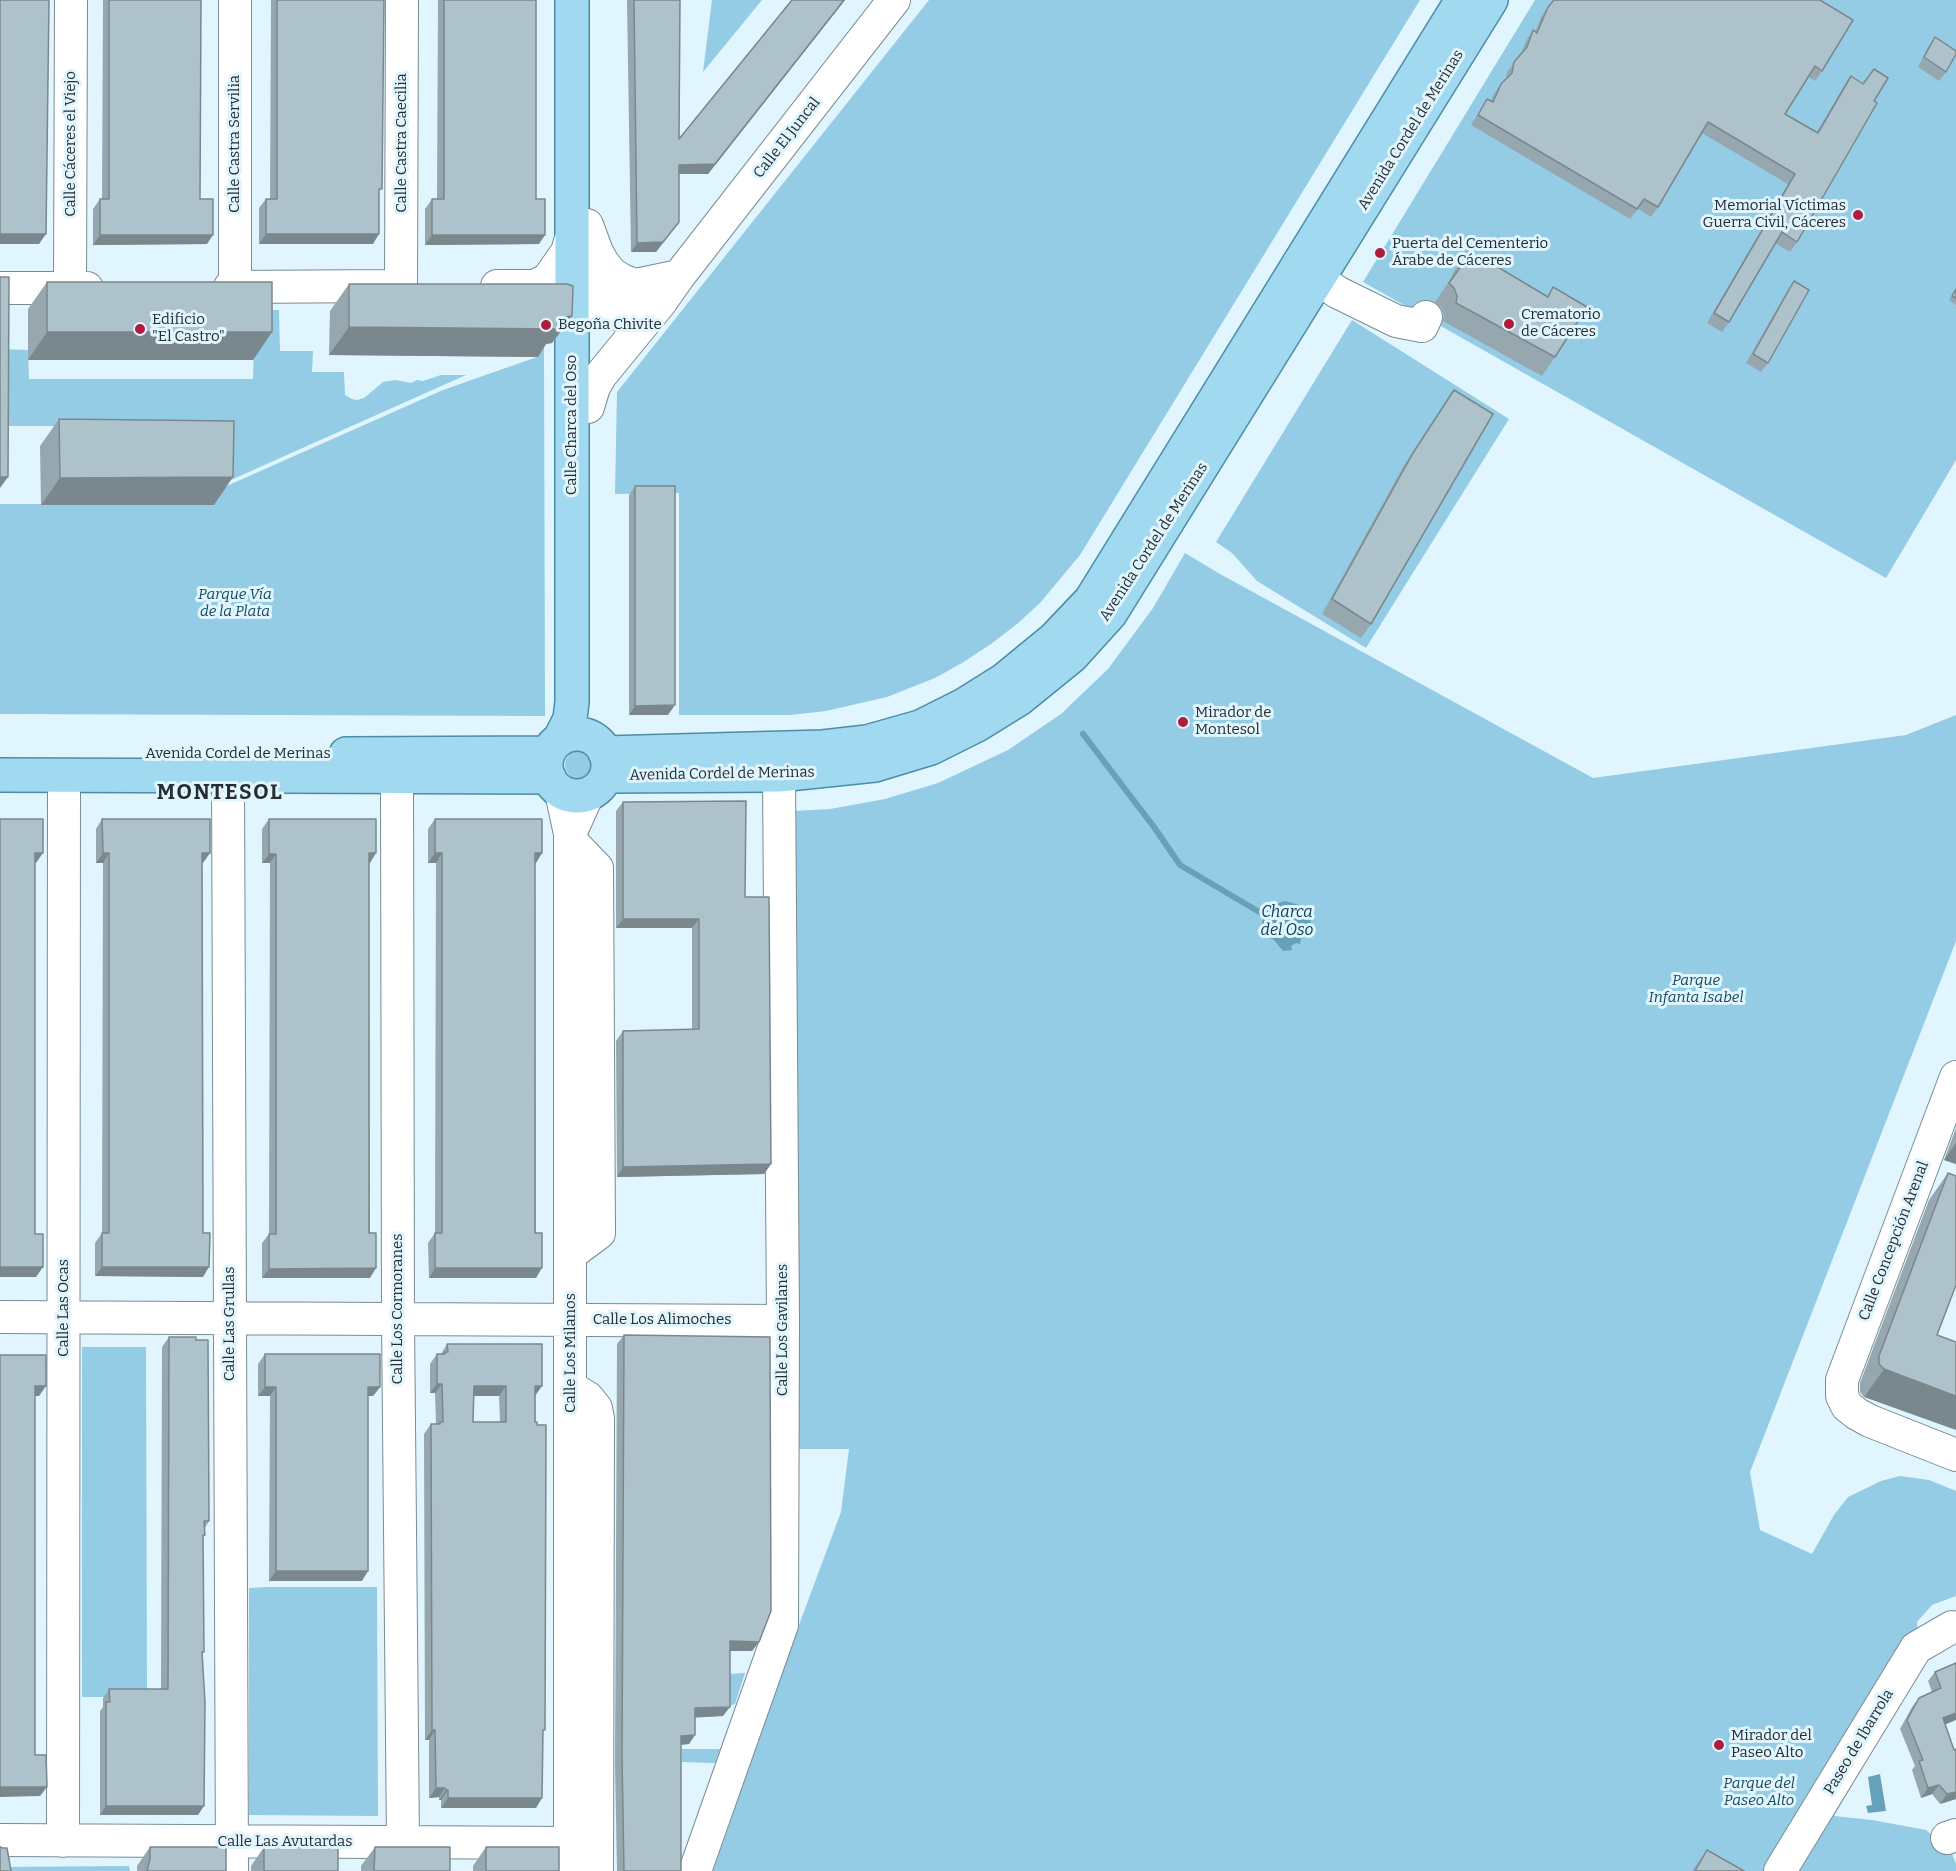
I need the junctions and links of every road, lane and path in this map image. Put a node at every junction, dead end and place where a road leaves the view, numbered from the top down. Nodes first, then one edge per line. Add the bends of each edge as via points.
1 (71, 0) edge
2 (235, 0) edge
3 (402, 0) edge
4 (572, 0) edge
5 (587, 0) edge
6 (894, 0) edge
7 (1462, 0) edge
8 (1491, 0) edge
9 (580, 230) junction
10 (1308, 272) junction
11 (679, 276) junction
12 (468, 285) edge
13 (636, 285) junction
14 (235, 287) junction
15 (0, 288) edge
16 (70, 288) junction
17 (118, 288) edge
18 (200, 288) edge
19 (566, 295) junction
20 (660, 303) junction
21 (1425, 318) dead end
22 (588, 407) junction
23 (0, 754) edge
24 (576, 765) junction
25 (0, 775) edge
26 (64, 775) junction
27 (779, 775) junction
28 (228, 776) junction
29 (397, 777) junction
30 (1956, 1077) edge
31 (0, 1317) edge
32 (64, 1318) junction
33 (230, 1319) junction
34 (398, 1319) junction
35 (572, 1320) junction
36 (783, 1321) junction
37 (570, 1387) junction
38 (1956, 1455) edge
39 (1955, 1623) edge
40 (0, 1840) edge
41 (63, 1841) junction
42 (403, 1842) junction
43 (231, 1856) edge
44 (570, 1857) edge
45 (597, 1871) edge
46 (695, 1871) edge
47 (1780, 1871) edge

1 - 16 street, Calle Cáceres el Viejo
2 - 14 street, Calle Castra Servilia
3 - 14 street, Calle Castra Caecilia via 412,286
4 - 9 main road, Calle Charca del Oso
5 - 9 main road, Calle Charca del Oso
6 - 11 street, Calle El Juncal
7 - 10 main road, Avenida Cordel de Merinas
8 - 10 main road, Avenida Cordel de Merinas
9 - 13 street via 612,274
9 - 19 main road, Calle Charca del Oso
10 - 21 street via 1337,292 1396,321 1422,326
10 - 24 main road, Avenida Cordel de Merinas via 1091,600 1054,639 1004,680 920,727 867,742
10 - 27 main road, Avenida Cordel de Merinas via 1110,614 1072,656 1019,699 931,748 875,765
11 - 13 street
11 - 20 street, Calle El Juncal
12 - 19 street
13 - 19 street
14 - 18 street
15 - 16 street
16 - 17 street
19 - 20 street via 622,315
19 - 22 main road, Calle Charca del Oso
19 - 24 main road, Calle Charca del Oso via 570,719
20 - 22 street, Calle El Juncal via 601,375
22 - 24 main road, Calle Charca del Oso via 590,728
23 - 24 main road, Avenida Cordel de Merinas
24 - 27 main road, Avenida Cordel de Merinas
24 - 29 main road, Avenida Cordel de Merinas
24 - 35 street, Calle Los Milanos via 570,837
25 - 26 main road, Avenida Cordel de Merinas
26 - 28 main road, Avenida Cordel de Merinas
26 - 32 street, Calle Las Ocas
27 - 36 street, Calle Los Gavilanes
28 - 29 main road, Avenida Cordel de Merinas
28 - 33 street, Calle Las Grullas
29 - 34 street, Calle Los Cormoranes
30 - 38 street, Calle Concepción Arenal via 1932,1183 1842,1380 1842,1396 1857,1414
31 - 32 street, Calle Los Alimoches
32 - 33 street, Calle Los Alimoches
32 - 41 street, Calle Las Ocas
33 - 34 street, Calle Los Alimoches
33 - 43 street, Calle Las Grullas
34 - 35 street, Calle Los Alimoches
34 - 42 street, Calle Los Cormoranes
35 - 36 street, Calle Los Alimoches
35 - 37 street, Calle Los Milanos
36 - 46 street, Calle Los Gavilanes via 782,1625
37 - 44 street, Calle Los Milanos
37 - 45 street via 588,1398 598,1419
39 - 47 street, Paseo de Ibarrola via 1916,1648
40 - 41 street, Calle Las Avutardas
41 - 43 street, Calle Las Avutardas
42 - 43 street, Calle Las Avutardas
42 - 44 street, Calle Las Avutardas

